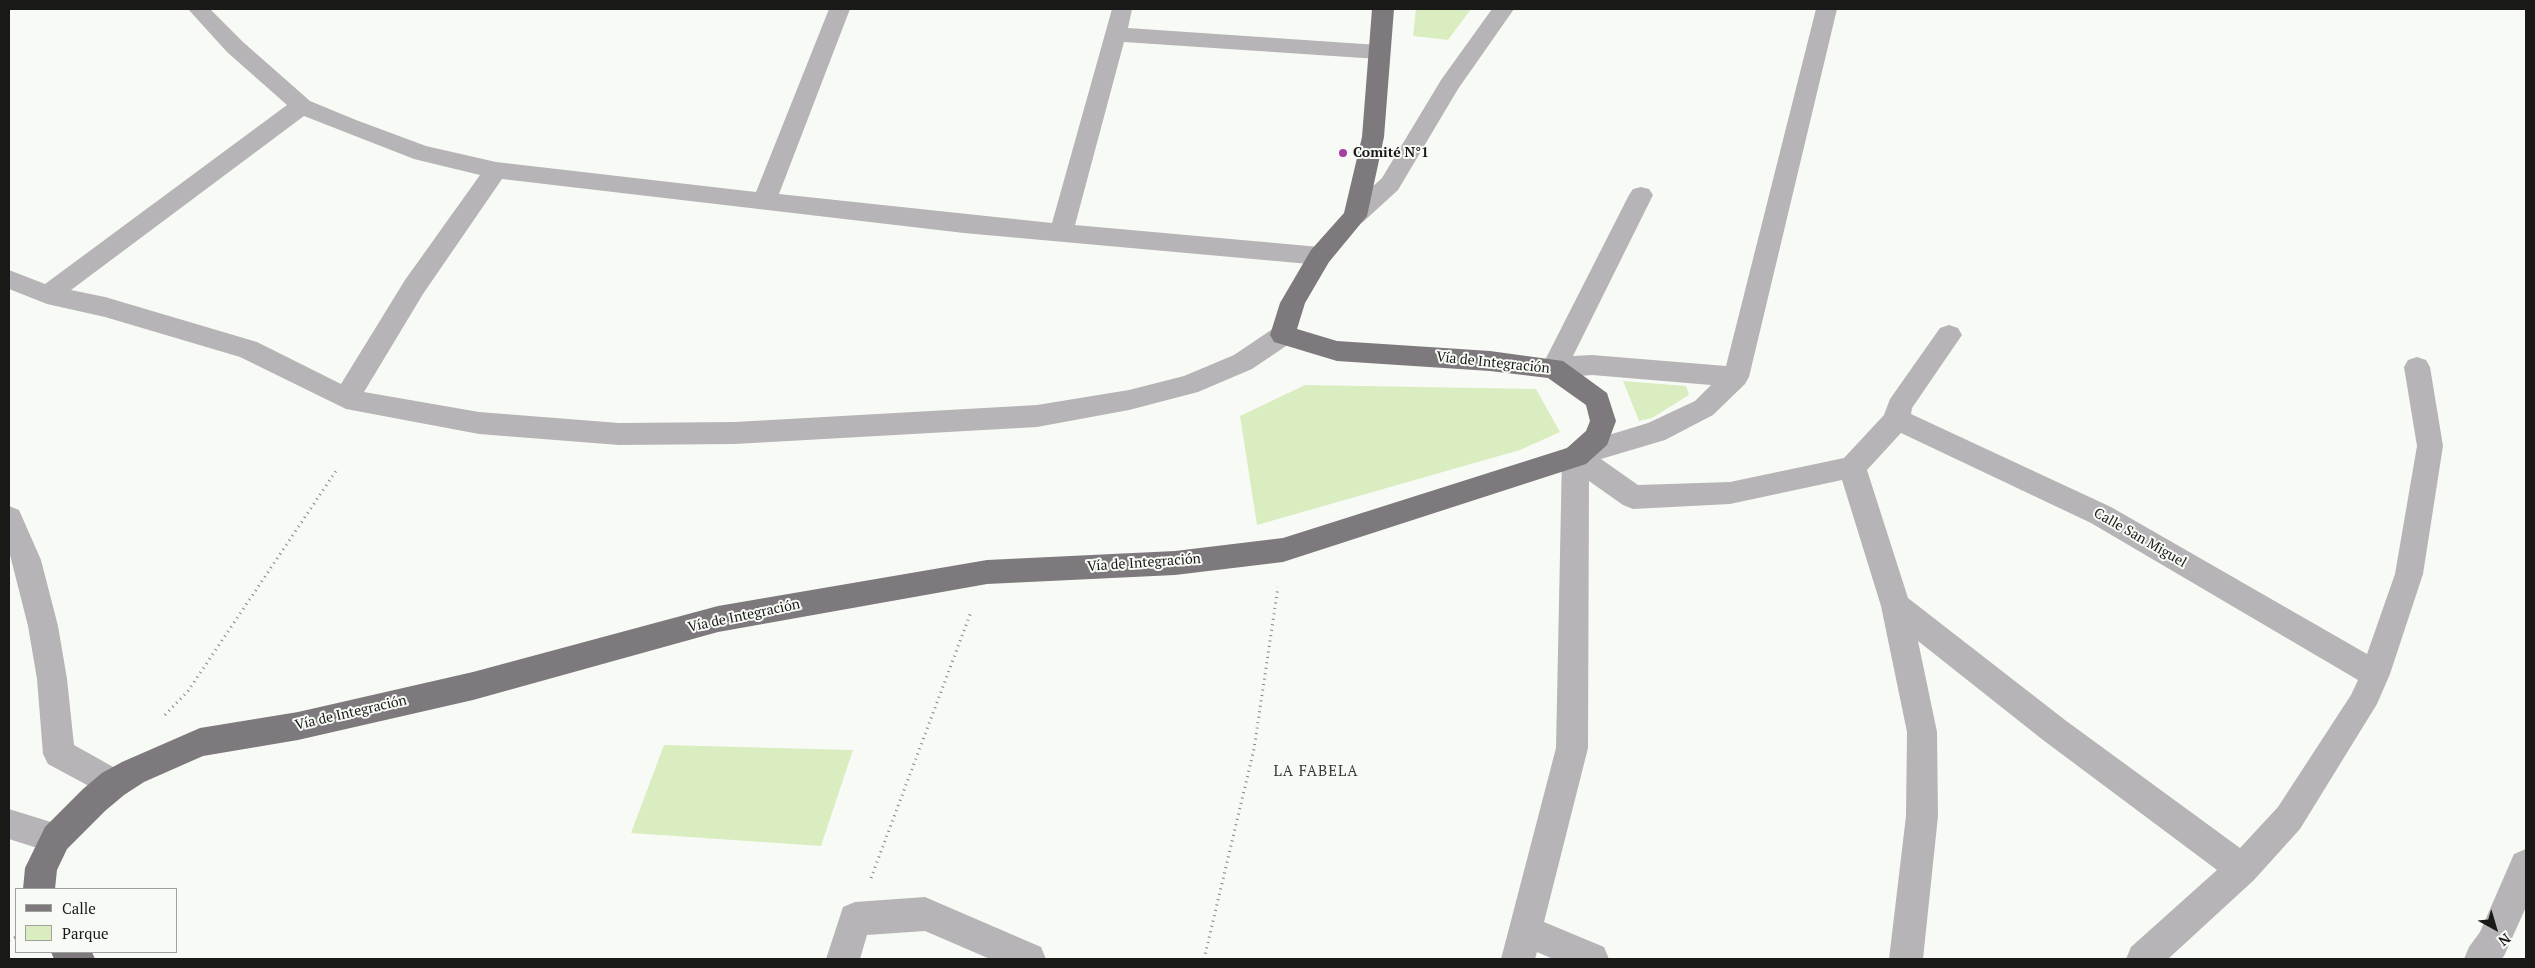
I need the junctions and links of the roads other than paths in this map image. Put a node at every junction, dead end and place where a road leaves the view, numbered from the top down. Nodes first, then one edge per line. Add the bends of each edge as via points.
1 (198, 9) edge
2 (840, 9) edge
3 (1122, 9) edge
4 (1383, 9) edge
5 (1502, 9) edge
6 (1826, 9) edge
7 (1115, 34) junction
8 (1378, 52) junction
9 (302, 106) junction
10 (496, 170) junction
11 (1641, 195) dead end
12 (764, 201) junction
13 (1355, 216) junction
14 (1061, 233) junction
15 (1320, 256) junction
16 (9, 279) edge
17 (47, 295) junction
18 (1283, 335) junction
19 (1949, 335) dead end
20 (2417, 367) dead end
21 (1554, 368) junction
22 (1736, 377) junction
23 (346, 399) junction
24 (1897, 419) junction
25 (1576, 456) junction
26 (1852, 467) junction
27 (9, 518) edge
28 (1896, 606) junction
29 (2375, 674) junction
30 (113, 784) junction
31 (9, 824) edge
32 (56, 838) junction
33 (2526, 865) edge
34 (2242, 868) junction
35 (39, 888) edge
36 (1522, 945) edge
37 (842, 959) edge
38 (1029, 959) edge
39 (1592, 959) edge
40 (1906, 959) edge
41 (2143, 959) edge
42 (2482, 959) edge

1 - 9 street via 235,47
2 - 12 street
3 - 7 street
4 - 8 main road
5 - 13 street via 1448,85 1390,184
6 - 22 street
7 - 8 street
7 - 14 street
8 - 13 main road via 1373,137
9 - 10 street via 422,153
9 - 17 street
10 - 12 street
10 - 23 street via 414,287
11 - 21 street
12 - 14 street
13 - 15 main road
14 - 15 street
15 - 18 main road via 1293,303
16 - 17 street
17 - 23 street via 105,307 248,349
18 - 21 main road, Vía de Integración via 1337,351
18 - 23 street via 1243,362 1189,385 1128,400 1037,416 967,421 735,433 619,434 479,423
19 - 24 street via 1899,406
20 - 29 street via 2430,446 2409,574
21 - 22 street via 1592,365
21 - 25 main road, Vía de Integración via 1598,400 1603,421 1597,437
22 - 25 street via 1704,408 1656,432
24 - 26 street
24 - 29 street, Calle San Miguel via 2101,515
25 - 26 street via 1633,497 1730,493
25 - 30 main road, Vía de Integración via 1283,550 1175,563 986,572 718,619 472,686 298,726 200,742
25 - 36 street via 1572,748
26 - 28 street
27 - 30 street via 27,560 43,626 59,754
28 - 34 street via 2054,730
28 - 40 street via 1922,732 1922,816
29 - 34 street via 2362,704 2289,818
30 - 32 main road, Vía de Integración
31 - 32 street
32 - 35 main road, Vía de Integración via 41,868
33 - 42 street via 2492,944
34 - 41 street
36 - 39 street
37 - 38 street via 855,919 925,914

